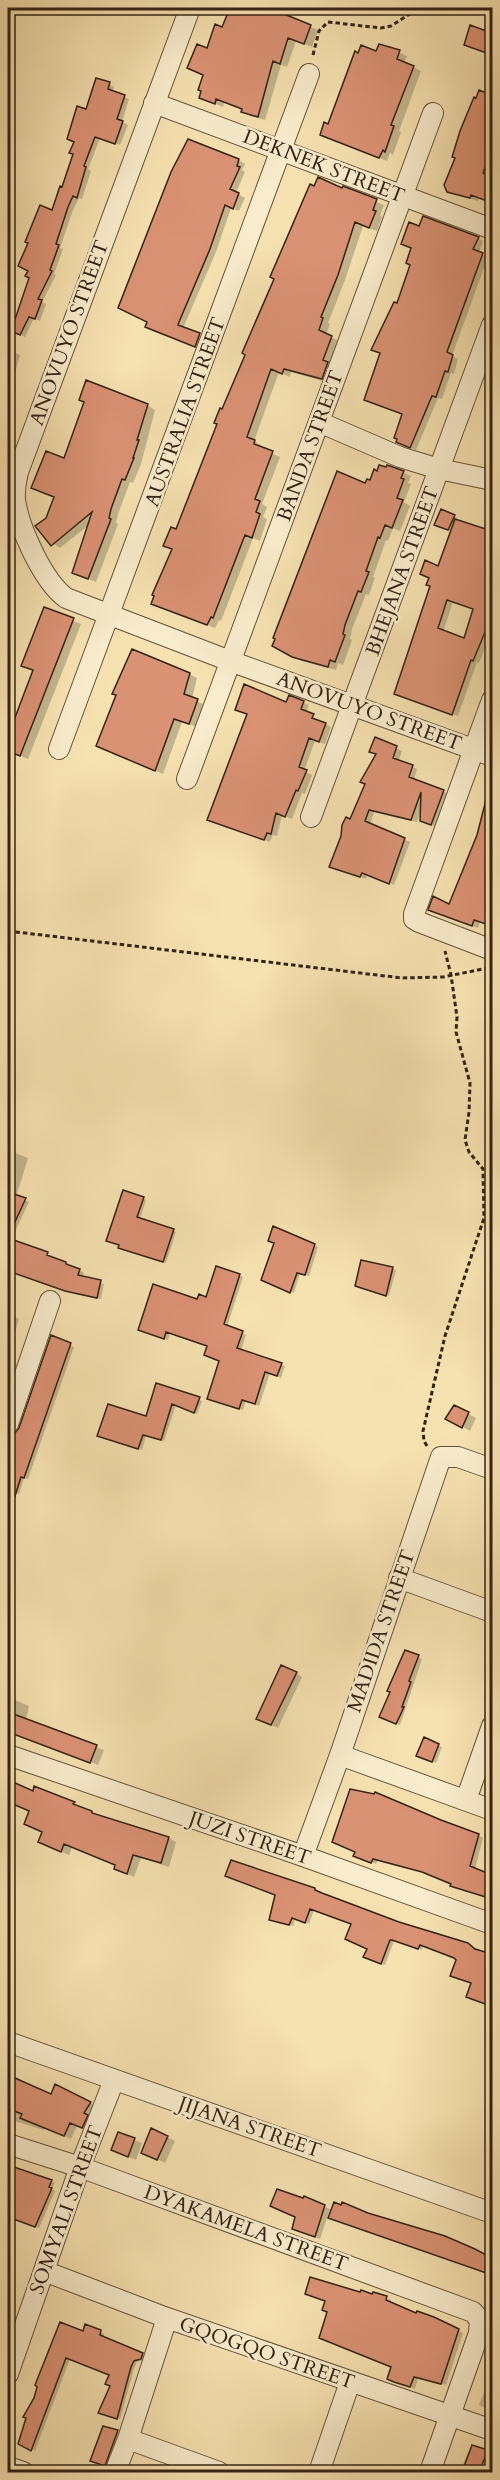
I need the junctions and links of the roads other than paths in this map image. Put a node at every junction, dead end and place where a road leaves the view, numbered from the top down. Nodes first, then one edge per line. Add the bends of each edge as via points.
1 (190, 8) edge
2 (309, 74) road end
3 (154, 103) junction
4 (433, 113) dead end
5 (281, 149) junction
6 (403, 195) junction
7 (492, 229) edge
8 (492, 325) edge
9 (319, 422) junction
10 (440, 469) junction
11 (492, 480) edge
12 (110, 615) junction
13 (230, 661) junction
14 (492, 700) edge
15 (353, 704) junction
16 (59, 749) dead end
17 (484, 752) edge
18 (187, 779) dead end
19 (311, 817) dead end
20 (492, 950) edge
21 (50, 1301) dead end
22 (8, 1424) edge
23 (492, 1469) edge
24 (399, 1578) junction
25 (492, 1612) edge
26 (492, 1726) edge
27 (8, 1755) edge
28 (340, 1755) junction
29 (466, 1800) junction
30 (492, 1810) edge
31 (303, 1856) junction
32 (492, 1924) edge
33 (8, 2042) edge
34 (114, 2079) junction
35 (8, 2144) edge
36 (80, 2167) junction
37 (492, 2212) edge
38 (44, 2271) junction
39 (167, 2318) junction
40 (8, 2374) edge
41 (350, 2382) junction
42 (449, 2416) junction
43 (492, 2430) edge
44 (128, 2439) junction
45 (8, 2467) edge
46 (185, 2467) edge
47 (23, 2472) edge
48 (115, 2472) edge
49 (219, 2472) edge
50 (319, 2472) edge
51 (430, 2472) edge

1 - 3 street, ANOVUYO STREET
2 - 5 street, AUSTRALIA STREET
3 - 5 street, DEKNEK STREET
3 - 12 street, ANOVUYO STREET via 15,488 25,531 54,588 66,598
4 - 6 street, BANDA STREET
5 - 6 street, DEKNEK STREET
5 - 12 street, AUSTRALIA STREET
6 - 7 street, DEKNEK STREET
6 - 9 street, BANDA STREET
8 - 10 street, BHEJANA STREET
9 - 10 street via 400,457
9 - 13 street, BANDA STREET
10 - 11 street
10 - 15 street, BHEJANA STREET
12 - 13 street, ANOVUYO STREET
12 - 16 street, AUSTRALIA STREET
13 - 15 street, ANOVUYO STREET
13 - 18 street, BANDA STREET
14 - 17 street
15 - 17 street, ANOVUYO STREET
15 - 19 street, BHEJANA STREET
17 - 20 street via 414,914 416,921
21 - 22 street
23 - 24 street, MADIDA STREET via 458,1457 441,1456
24 - 25 street
24 - 28 street, MADIDA STREET
26 - 29 street
27 - 31 street, JUZI STREET
28 - 29 street
28 - 31 street, MADIDA STREET
29 - 30 street
31 - 32 street, JUZI STREET
33 - 34 street, JIJANA STREET
34 - 36 street, SOMYALI STREET
34 - 37 street, JIJANA STREET
35 - 36 street, DYAKAMELA STREET
36 - 38 street, SOMYALI STREET
36 - 42 street, DYAKAMELA STREET via 473,2312 480,2320 479,2333
38 - 39 street, GQOGQO STREET
38 - 40 street, SOMYALI STREET
39 - 41 street, GQOGQO STREET
39 - 44 street
41 - 42 street, GQOGQO STREET
41 - 50 street
42 - 43 street, GQOGQO STREET
42 - 51 street
44 - 46 street
44 - 48 street
45 - 47 street
46 - 49 street

